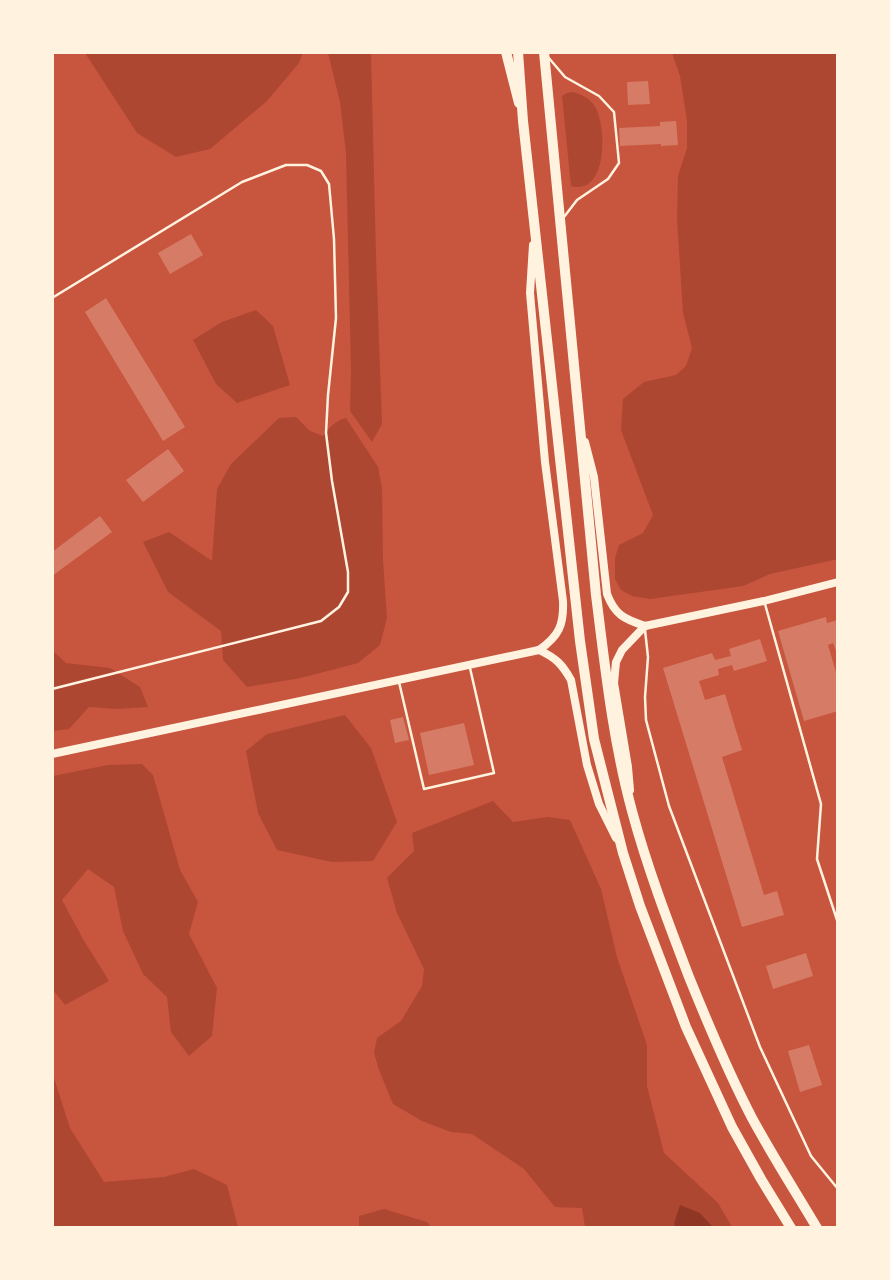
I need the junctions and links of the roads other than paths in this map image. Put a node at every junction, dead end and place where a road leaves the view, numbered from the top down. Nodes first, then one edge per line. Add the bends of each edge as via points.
1 (506, 52) edge
2 (518, 52) edge
3 (544, 52) edge
4 (523, 121) junction
5 (560, 223) junction
6 (535, 228) junction
7 (52, 298) edge
8 (579, 421) junction
9 (838, 582) edge
10 (764, 601) junction
11 (645, 626) junction
12 (539, 650) junction
13 (469, 665) junction
14 (398, 680) junction
15 (52, 689) edge
16 (52, 754) edge
17 (631, 808) junction
18 (623, 853) junction
19 (838, 923) edge
20 (838, 1189) edge
21 (791, 1227) edge
22 (817, 1227) edge

1 - 4 main road
2 - 4 main road
3 - 5 main road
3 - 5 lane via 565,77 599,96 614,112 620,163 608,179 578,200
4 - 6 main road
5 - 8 main road
6 - 12 street via 530,293 545,462 564,601 559,630
6 - 18 main road via 586,688
7 - 15 lane via 242,182 286,165 307,165 321,171 329,184 336,318 326,433 348,592 339,607 321,621
8 - 11 street via 594,477 607,594 619,615
8 - 17 main road via 597,609
9 - 10 street
10 - 11 street
10 - 19 lane via 821,804 817,859
11 - 17 street via 622,650 614,683
11 - 20 lane via 646,720 669,806 760,1047 811,1156
12 - 13 street
12 - 18 street via 556,658 571,680 587,765 599,804
13 - 14 street
13 - 14 lane via 494,773 424,789
14 - 16 street
17 - 22 main road via 680,954 733,1081
18 - 21 main road via 710,1082

